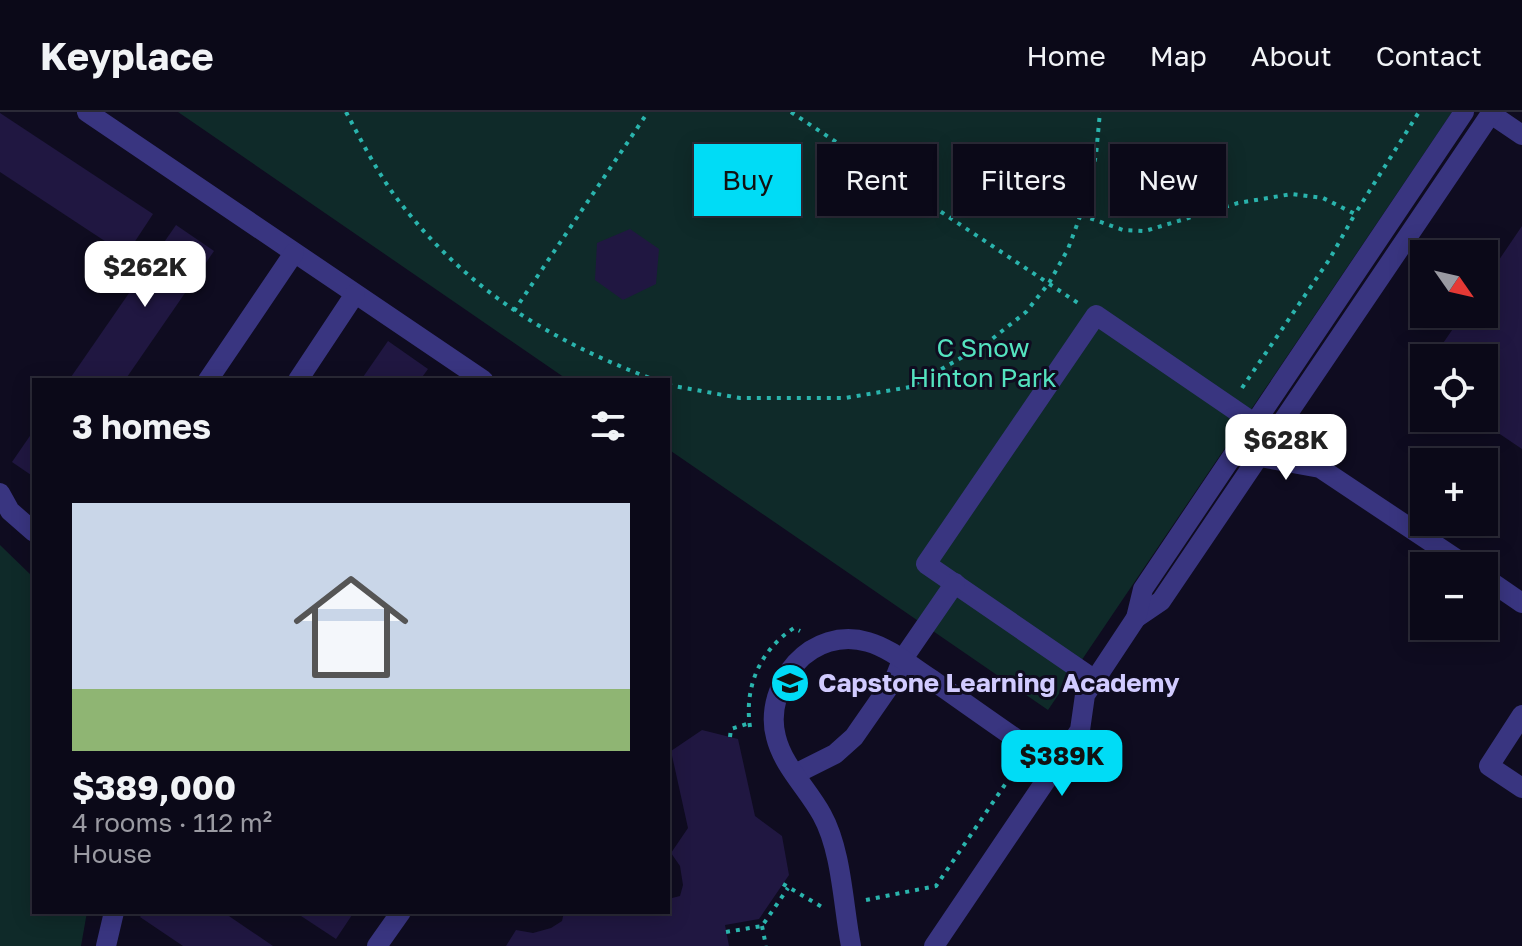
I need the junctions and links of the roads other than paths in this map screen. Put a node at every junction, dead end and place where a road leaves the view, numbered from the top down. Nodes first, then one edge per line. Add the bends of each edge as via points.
1 (87, 112) edge
2 (1464, 112) edge
3 (1492, 113) edge
4 (1522, 135) edge
5 (294, 253) junction
6 (355, 294) junction
7 (209, 378) edge
8 (299, 378) edge
9 (480, 378) edge
10 (1254, 423) junction
11 (1279, 428) junction
12 (1260, 457) junction
13 (1320, 468) junction
14 (0, 493) edge
15 (32, 530) edge
16 (1446, 552) edge
17 (955, 583) junction
18 (1498, 587) edge
19 (1522, 603) edge
20 (1136, 618) junction
21 (902, 660) junction
22 (1095, 680) junction
23 (1522, 715) edge
24 (1056, 766) junction
25 (795, 774) junction
26 (1522, 788) edge
27 (114, 914) edge
28 (400, 914) edge
29 (106, 946) edge
30 (377, 946) edge
31 (851, 946) edge
32 (934, 946) edge

1 - 5 street
2 - 10 street
3 - 4 street
3 - 11 street
5 - 6 street
5 - 7 street
6 - 8 street
6 - 9 street
10 - 11 street
10 - 17 street via 1096,315 926,564
10 - 20 street via 1143,589
11 - 12 street
11 - 13 street
12 - 13 street
12 - 20 street via 1161,601
13 - 16 street
14 - 15 street via 10,511
17 - 21 street
17 - 22 street
18 - 19 street
20 - 22 street
21 - 24 street
21 - 25 street via 854,737 835,754
21 - 25 street via 868,642 849,640 819,644 802,656 777,695 774,719 776,736
22 - 24 street via 1085,695 1080,730
23 - 26 street via 1489,766
24 - 32 street
25 - 31 street via 824,817 836,854
27 - 29 street
28 - 30 street

